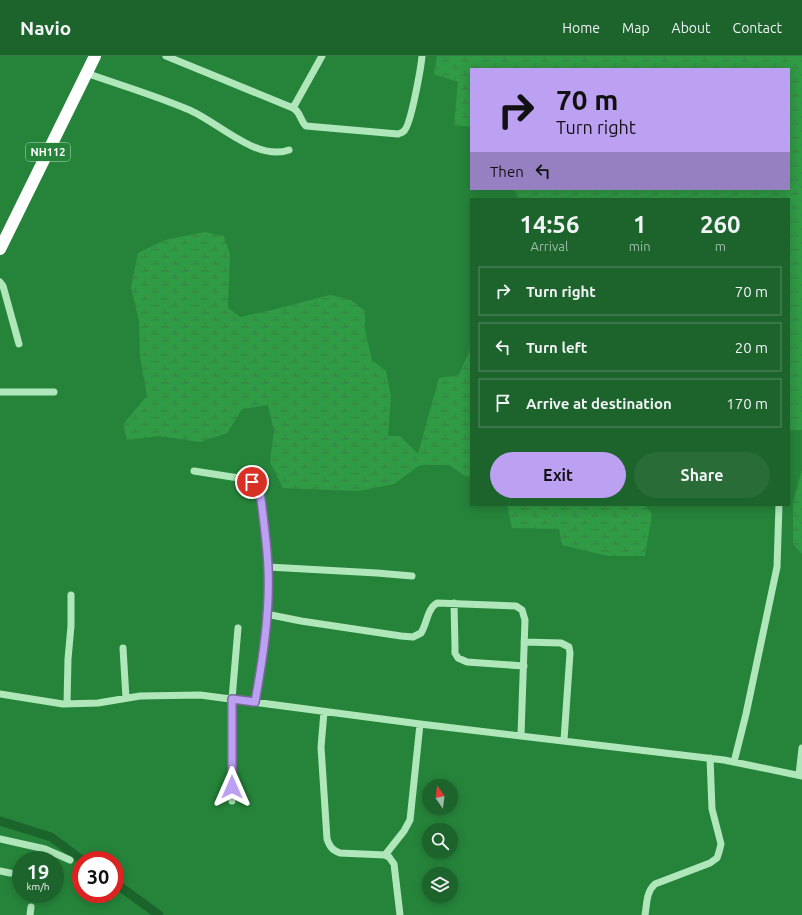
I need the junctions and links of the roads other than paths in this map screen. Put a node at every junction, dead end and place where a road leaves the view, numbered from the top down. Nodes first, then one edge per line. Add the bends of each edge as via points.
1 (95, 56) edge
2 (166, 56) edge
3 (322, 56) edge
4 (422, 56) edge
5 (86, 74) junction
6 (293, 108) junction
7 (289, 150) dead end
8 (0, 249) edge
9 (0, 282) edge
10 (18, 344) dead end
11 (0, 392) edge
12 (54, 392) dead end
13 (194, 470) dead end
14 (779, 506) edge
15 (268, 567) junction
16 (412, 576) dead end
17 (71, 595) dead end
18 (454, 603) junction
19 (266, 614) junction
20 (238, 628) dead end
21 (524, 642) junction
22 (123, 648) dead end
23 (524, 666) junction
24 (0, 694) edge
25 (126, 698) junction
26 (232, 699) junction
27 (255, 702) junction
28 (67, 704) junction
29 (324, 712) junction
30 (420, 724) junction
31 (521, 735) junction
32 (564, 740) junction
33 (802, 748) edge
34 (710, 758) junction
35 (734, 762) junction
36 (800, 775) edge
37 (232, 801) dead end
38 (0, 839) edge
39 (385, 855) junction
40 (70, 860) dead end
41 (0, 871) edge
42 (10, 873) dead end
43 (31, 907) dead end
44 (30, 915) edge
45 (400, 915) edge
46 (645, 915) edge

1 - 5 highway, NH112
2 - 6 street
3 - 6 street
4 - 6 street via 407,127 398,134 306,126
5 - 7 street via 189,109 236,138 266,151
5 - 8 highway, NH112
9 - 10 street
11 - 12 street
13 - 15 street via 246,480 257,486 260,491
14 - 35 street via 777,568
15 - 16 street
15 - 19 street
17 - 28 street
18 - 19 street via 433,605 421,633 413,637 360,631
18 - 21 street via 516,606 524,615
18 - 23 street via 455,653 458,658 467,662
19 - 27 street
20 - 26 street
21 - 23 street
21 - 32 street via 562,643 569,647
22 - 25 street
23 - 31 street
24 - 28 street
25 - 26 street via 200,695
25 - 28 street via 98,703
26 - 27 street
26 - 37 street
27 - 29 street
29 - 30 street
29 - 39 street via 321,747 330,846 340,853
30 - 31 street
30 - 39 street via 410,820
31 - 32 street
32 - 34 street
33 - 36 street
34 - 35 street
34 - 46 street via 712,809 721,844 720,852 710,863 650,888
35 - 36 street
38 - 40 street via 45,849
39 - 45 street via 394,864
41 - 42 street
43 - 44 street

